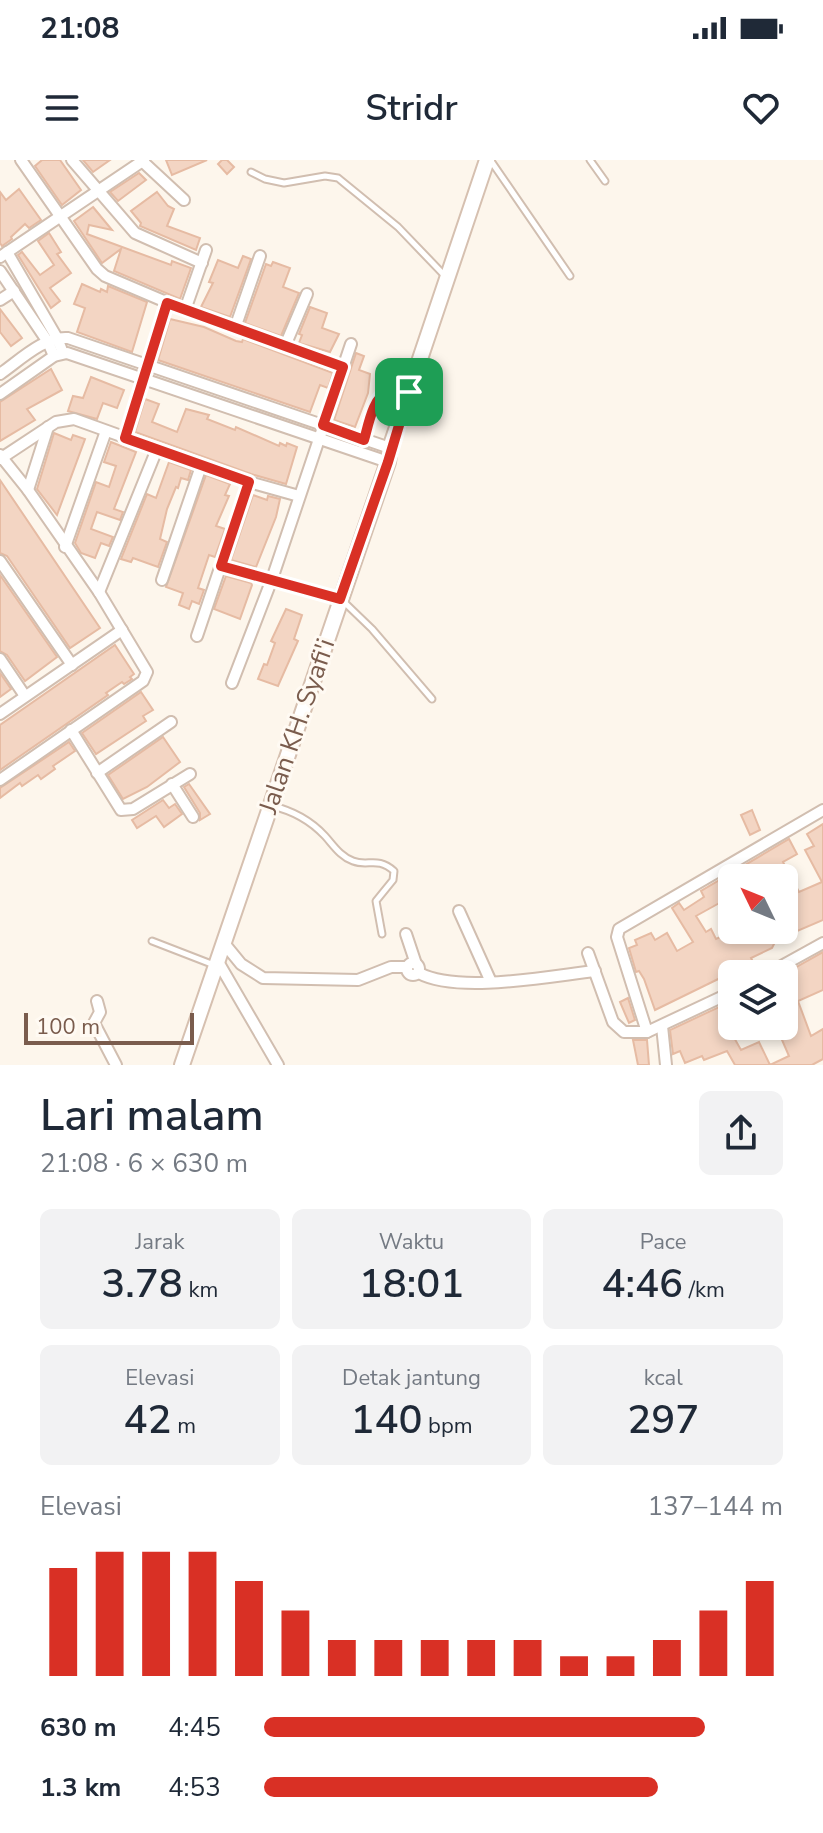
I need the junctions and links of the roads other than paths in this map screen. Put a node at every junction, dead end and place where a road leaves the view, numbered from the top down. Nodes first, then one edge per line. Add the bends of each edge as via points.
1 (21, 160) edge
2 (72, 160) edge
3 (489, 160) edge
4 (590, 160) edge
5 (143, 161) edge
6 (251, 172) dead end
7 (605, 181) dead end
8 (99, 191) junction
9 (184, 200) dead end
10 (62, 216) junction
11 (206, 250) dead end
12 (3, 255) edge
13 (260, 256) dead end
14 (202, 263) junction
15 (0, 271) edge
16 (570, 276) dead end
17 (447, 278) junction
18 (14, 291) junction
19 (307, 294) dead end
20 (0, 300) edge
21 (167, 303) junction
22 (185, 310) junction
23 (235, 328) junction
24 (52, 340) junction
25 (351, 344) dead end
26 (285, 346) junction
27 (59, 355) junction
28 (148, 365) junction
29 (343, 367) junction
30 (0, 374) edge
31 (144, 381) junction
32 (409, 392) junction
33 (0, 394) edge
34 (226, 399) junction
35 (323, 425) junction
36 (48, 427) junction
37 (106, 431) junction
38 (125, 438) junction
39 (320, 440) junction
40 (364, 440) junction
41 (157, 449) junction
42 (362, 453) junction
43 (389, 455) junction
44 (1, 458) edge
45 (201, 466) junction
46 (249, 482) junction
47 (28, 490) junction
48 (299, 496) junction
49 (65, 547) junction
50 (0, 561) edge
51 (221, 566) junction
52 (272, 579) junction
53 (162, 580) dead end
54 (99, 592) junction
55 (340, 599) junction
56 (122, 630) junction
57 (197, 636) dead end
58 (0, 659) edge
59 (72, 665) junction
60 (232, 683) dead end
61 (25, 696) junction
62 (432, 699) dead end
63 (0, 714) edge
64 (171, 722) dead end
65 (71, 730) junction
66 (97, 773) junction
67 (190, 774) dead end
68 (0, 780) edge
69 (172, 784) junction
70 (271, 805) junction
71 (823, 810) edge
72 (193, 817) dead end
73 (459, 911) dead end
74 (382, 934) dead end
75 (406, 934) dead end
76 (152, 941) dead end
77 (223, 942) junction
78 (823, 943) edge
79 (588, 953) dead end
80 (792, 960) edge
81 (216, 963) junction
82 (414, 968) junction
83 (595, 971) junction
84 (491, 982) junction
85 (718, 999) edge
86 (97, 1001) dead end
87 (662, 1026) junction
88 (647, 1032) junction
89 (116, 1065) edge
90 (182, 1065) edge
91 (278, 1065) edge
92 (666, 1065) edge

1 - 10 street
2 - 8 street
3 - 16 lane
3 - 17 main road, Jalan KH. Syafi'i
4 - 7 lane
5 - 8 street
5 - 9 street
6 - 17 lane via 284,183 338,178 398,227
8 - 10 street
8 - 14 street via 135,233
10 - 12 street
10 - 21 street via 101,273
11 - 14 street
12 - 24 street
13 - 23 street
14 - 22 street
15 - 18 street
17 - 32 main road, Jalan KH. Syafi'i
18 - 20 street
18 - 24 street
19 - 26 street
21 - 22 street
21 - 28 street
22 - 23 street
23 - 26 street
24 - 27 street
24 - 28 street via 76,339
24 - 30 street
25 - 29 street
26 - 29 street
27 - 31 street
27 - 33 street
28 - 31 street
28 - 34 street
29 - 35 street
31 - 34 street
31 - 38 street
32 - 40 street via 383,395
32 - 43 main road, Jalan KH. Syafi'i
34 - 35 street
34 - 39 street
35 - 39 street
35 - 40 street
36 - 37 street via 74,419
36 - 44 street
36 - 47 street
37 - 38 street
37 - 49 street
38 - 41 street
39 - 42 street
39 - 48 street
40 - 42 street
40 - 43 street
41 - 45 street
41 - 54 street
42 - 43 street
43 - 55 main road, Jalan KH. Syafi'i
44 - 47 street
45 - 46 street
45 - 53 street
46 - 48 street
46 - 51 street
47 - 49 street
48 - 52 street
49 - 54 street
50 - 59 street
51 - 52 street
51 - 57 street
52 - 55 street
52 - 60 street
54 - 56 street
55 - 62 lane
55 - 70 main road, Jalan KH. Syafi'i
56 - 59 street
56 - 65 street via 147,669 146,677
58 - 61 street
59 - 61 street
61 - 63 street
64 - 66 street
65 - 66 street
65 - 68 street
66 - 69 street via 125,812
67 - 69 street
69 - 72 street
70 - 74 lane via 303,817 352,861 381,862 394,871 375,904
70 - 77 main road, Jalan KH. Syafi'i
71 - 88 street via 619,929 617,937
73 - 84 street
75 - 82 street
76 - 81 lane
77 - 81 main road, Jalan KH. Syafi'i
77 - 82 street via 241,964 263,978 361,979 391,967
78 - 80 street
79 - 83 street
81 - 90 main road, Jalan KH. Syafi'i
81 - 91 street
82 - 84 street via 439,981
83 - 84 street
83 - 88 street via 616,1027
85 - 87 street
86 - 89 street via 100,1012 94,1023
87 - 88 street
87 - 92 street

